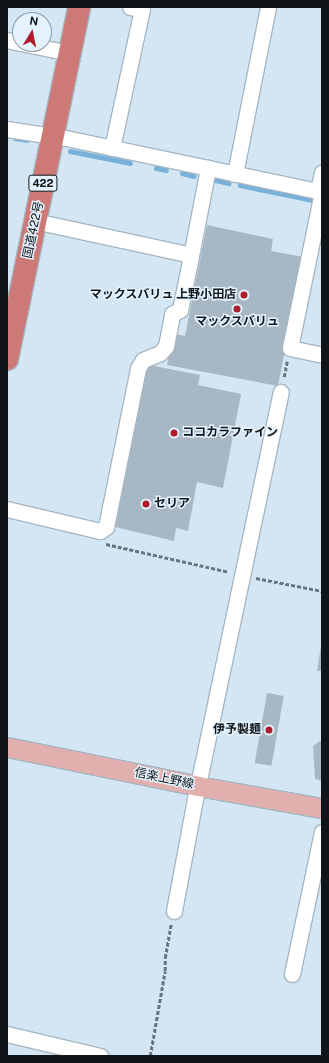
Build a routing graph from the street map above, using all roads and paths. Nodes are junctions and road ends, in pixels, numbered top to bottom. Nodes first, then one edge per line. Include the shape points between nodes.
1 (79, 7) edge
2 (130, 7) edge
3 (268, 7) edge
4 (52, 49) edge
5 (70, 53) junction
6 (7, 128) edge
7 (53, 137) junction
8 (112, 148) junction
9 (208, 168) junction
10 (322, 172) edge
11 (235, 174) junction
12 (321, 192) edge
13 (35, 221) junction
14 (190, 261) junction
15 (290, 348) junction
16 (322, 355) edge
17 (7, 359) edge
18 (280, 392) joint
19 (7, 509) edge
20 (98, 543) dead end
21 (242, 575) junction
22 (322, 591) edge
23 (7, 747) edge
24 (198, 786) junction
25 (322, 808) edge
26 (322, 832) edge
27 (174, 911) joint
28 (292, 974) dead end
29 (7, 1034) edge
30 (100, 1056) edge
31 (150, 1056) edge

1 - 5 highway, 国道422号 / 422
2 - 8 street via 142,9
3 - 11 street
4 - 5 street
5 - 7 highway, 国道422号 / 422
6 - 7 street
7 - 8 street
7 - 13 highway, 国道422号 / 422
8 - 9 street
9 - 11 street
9 - 14 street
10 - 12 street
11 - 12 street
12 - 15 street
13 - 14 street via 187,254
13 - 17 highway, 国道422号 / 422
14 - 19 street via 180,310 172,314 166,346 160,353 143,360 138,368 106,527 100,531
15 - 16 street
15 - 18 path
18 - 21 street
20 - 21 path
21 - 22 path
21 - 24 street
23 - 24 main road, 信楽上野線
24 - 25 main road, 信楽上野線
24 - 27 street
26 - 28 street
27 - 31 path
29 - 30 street

